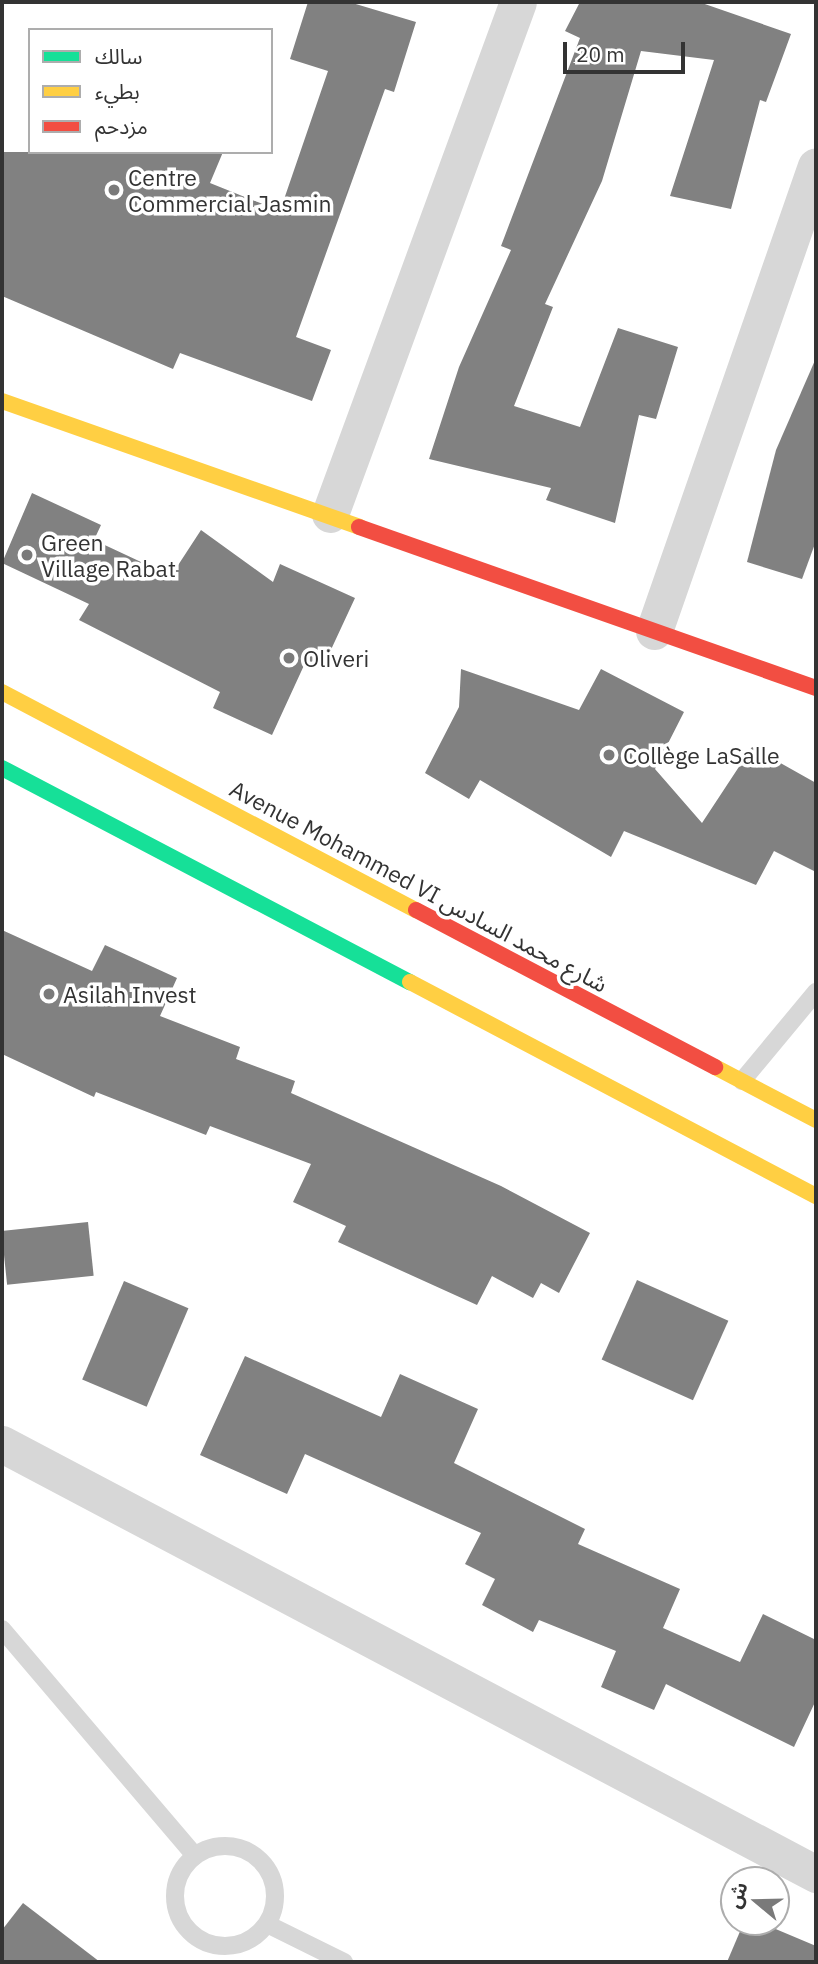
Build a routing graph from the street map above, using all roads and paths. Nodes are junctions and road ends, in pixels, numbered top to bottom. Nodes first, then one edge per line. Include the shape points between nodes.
1 (518, 2) edge
2 (816, 166) edge
3 (2, 401) edge
4 (334, 499) junction
5 (658, 613) junction
6 (816, 688) edge
7 (2, 692) edge
8 (2, 768) edge
9 (816, 992) edge
10 (741, 1081) junction
11 (816, 1120) edge
12 (816, 1196) edge
13 (2, 1444) edge
14 (2, 1629) edge
15 (195, 1856) junction
16 (816, 1874) edge
17 (267, 1924) junction
18 (344, 1962) edge

1 - 4 street
2 - 5 street
3 - 4 main road
4 - 5 main road
5 - 6 main road
7 - 10 main road, Avenue Mohammed VI شارع محمد السادس
8 - 12 main road
9 - 10 lane
10 - 11 main road, Avenue Mohammed VI شارع محمد السادس
13 - 16 street
14 - 15 lane
15 - 17 lane via 229,1846 260,1859 275,1890
15 - 17 lane via 176,1884 175,1902 190,1933 223,1947 240,1945
17 - 18 lane

